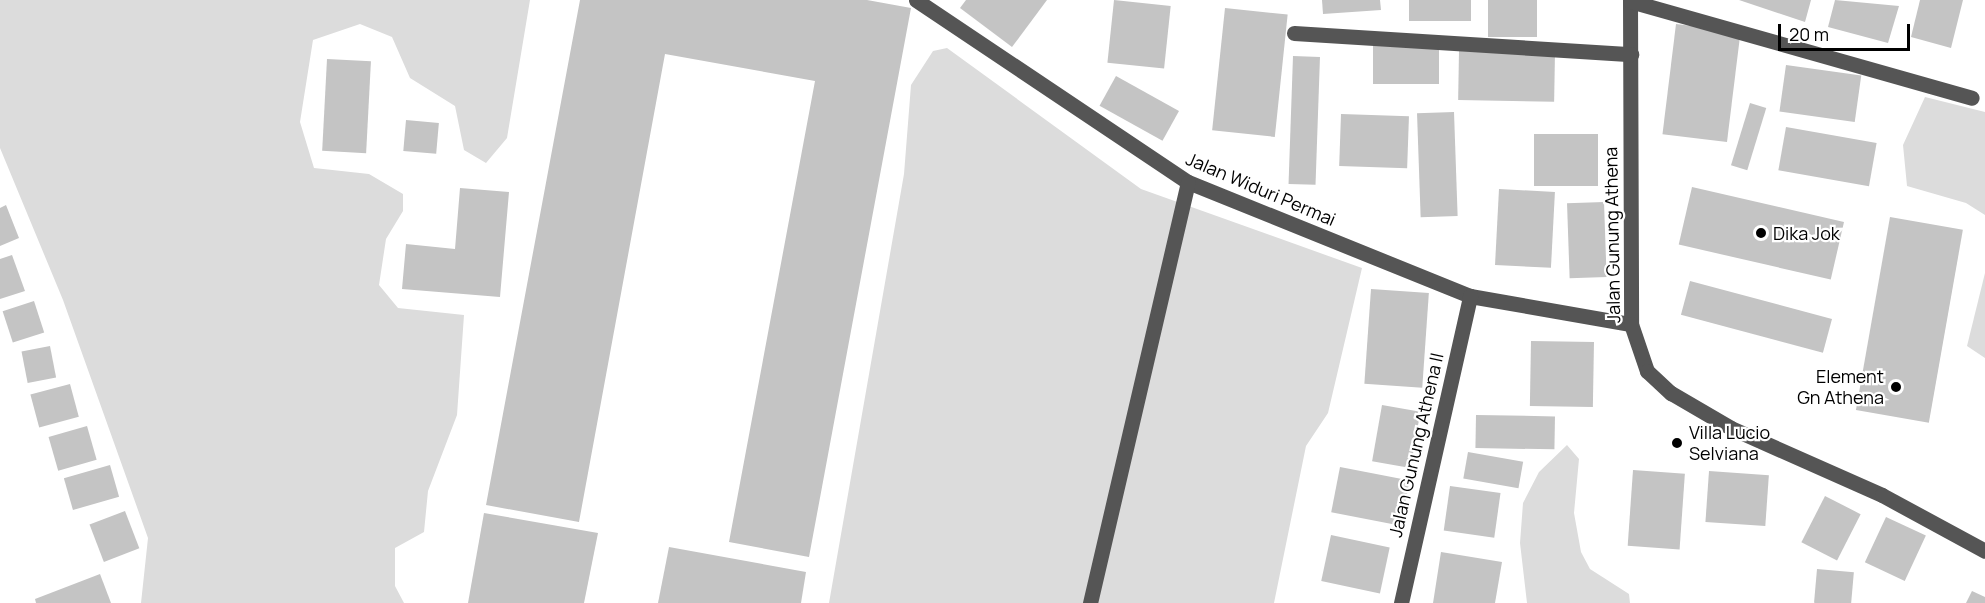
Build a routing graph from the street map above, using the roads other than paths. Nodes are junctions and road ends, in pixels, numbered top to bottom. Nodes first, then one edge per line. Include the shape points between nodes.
1 (916, 0) edge
2 (1630, 1) edge
3 (1294, 33) dead end
4 (1630, 54) junction
5 (1972, 98) dead end
6 (1188, 182) junction
7 (1470, 296) junction
8 (1631, 324) junction
9 (1985, 551) edge
10 (1090, 603) edge
11 (1401, 603) edge

1 - 6 street, Jalan Widuri Permai
2 - 4 street, Jalan Gunung Athena
2 - 5 street
3 - 4 street
4 - 8 street, Jalan Gunung Athena
6 - 7 street, Jalan Widuri Permai
6 - 10 street
7 - 8 street, Jalan Widuri Permai
7 - 11 street, Jalan Gunung Athena II
8 - 9 street, Jalan Gunung Athena via 1647,371 1671,393 1731,429 1882,495

